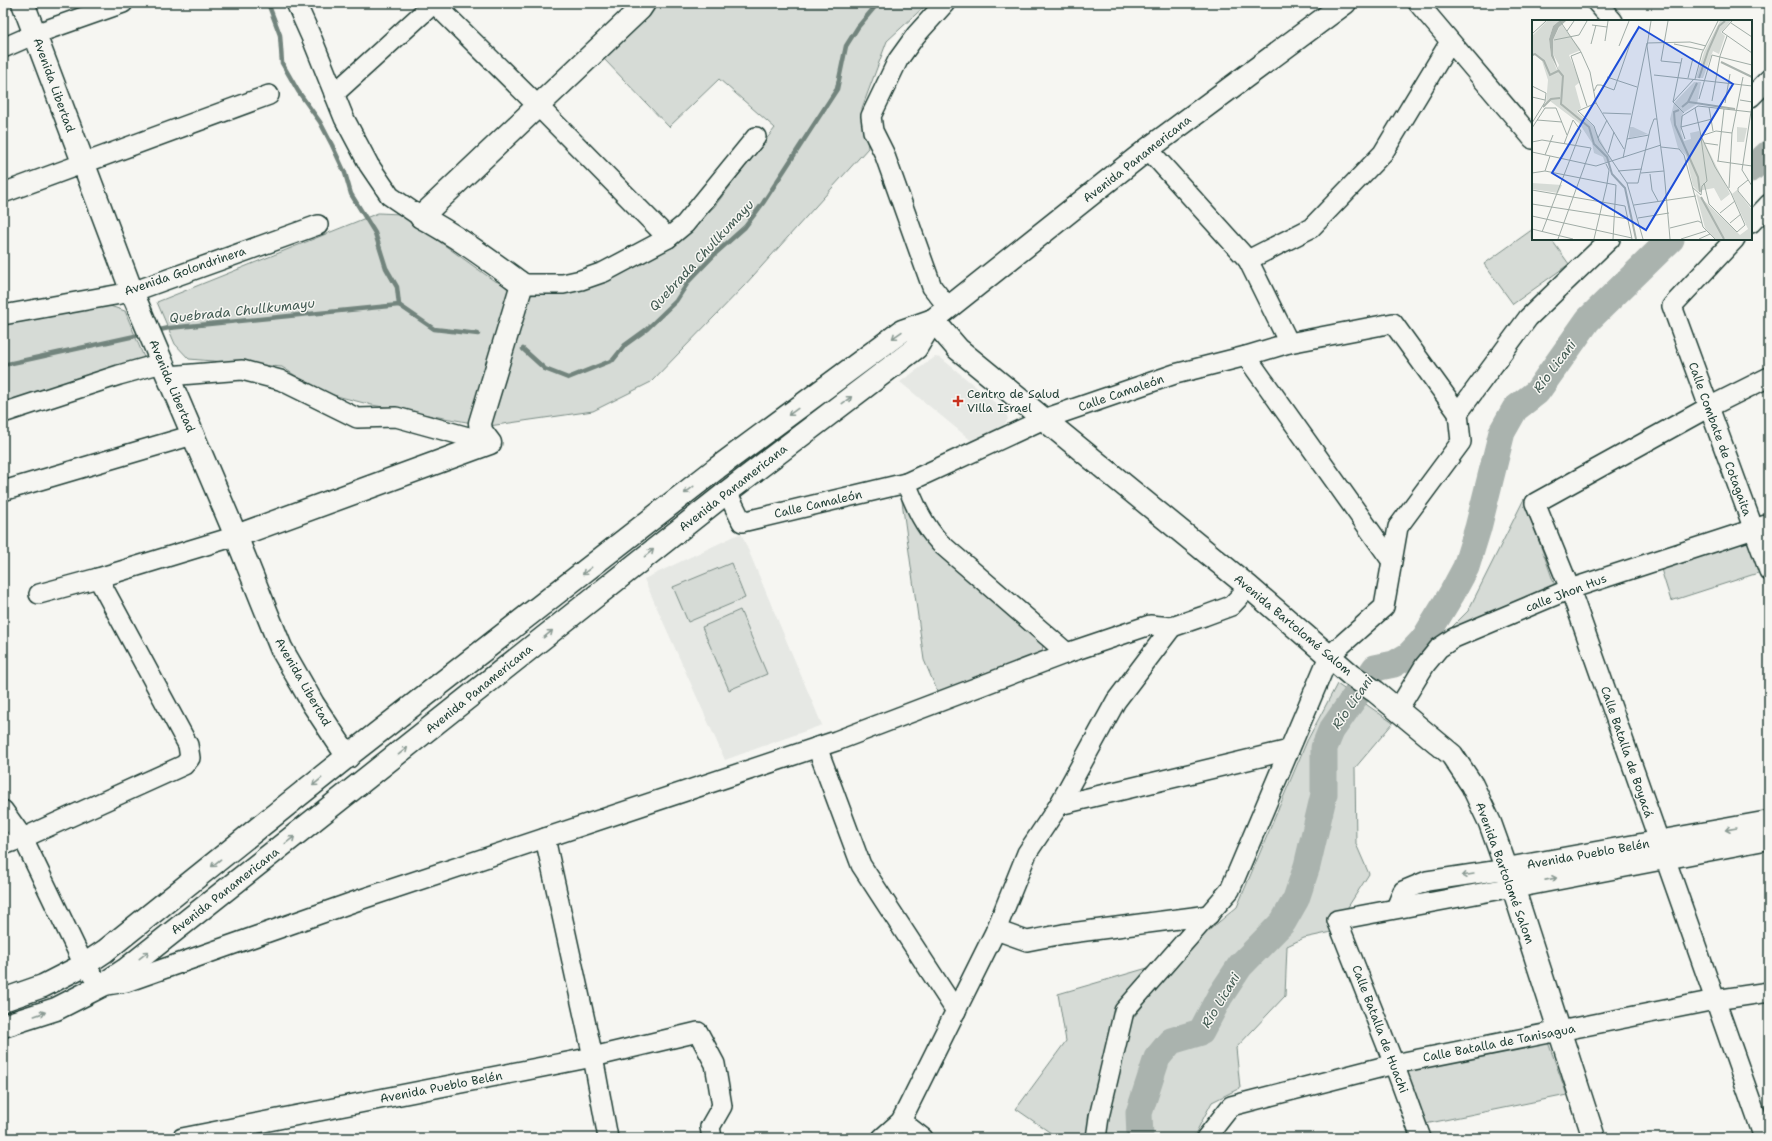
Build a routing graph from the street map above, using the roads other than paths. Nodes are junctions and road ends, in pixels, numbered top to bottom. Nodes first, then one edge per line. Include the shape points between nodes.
1 (22, 3) edge
2 (123, 3) edge
3 (296, 3) edge
4 (434, 3) edge
5 (945, 3) edge
6 (1345, 3) edge
7 (1418, 3) edge
8 (1597, 3) edge
9 (641, 4) edge
10 (1611, 20) edge
11 (35, 34) junction
12 (1450, 42) junction
13 (3, 48) edge
14 (1769, 79) edge
15 (334, 94) junction
16 (269, 95) dead end
17 (1752, 96) edge
18 (538, 106) junction
19 (756, 137) dead end
20 (1532, 138) edge
21 (1148, 149) junction
22 (82, 163) junction
23 (3, 193) edge
24 (1768, 208) edge
25 (421, 217) junction
26 (1752, 222) edge
27 (318, 226) dead end
28 (668, 238) junction
29 (1609, 240) edge
30 (1734, 240) edge
31 (1248, 260) junction
32 (522, 284) junction
33 (136, 300) junction
34 (941, 313) junction
35 (3, 316) edge
36 (1289, 343) junction
37 (1246, 356) junction
38 (162, 362) junction
39 (1769, 377) edge
40 (1709, 407) junction
41 (3, 413) edge
42 (1458, 413) junction
43 (1044, 419) junction
44 (193, 435) junction
45 (490, 443) junction
46 (906, 483) junction
47 (3, 491) edge
48 (726, 492) junction
49 (1761, 526) edge
50 (236, 536) junction
51 (1391, 560) junction
52 (1769, 571) edge
53 (98, 578) junction
54 (1249, 587) junction
55 (1570, 589) junction
56 (40, 594) dead end
57 (1172, 627) junction
58 (1067, 653) junction
59 (1329, 656) junction
60 (1397, 711) junction
61 (817, 747) junction
62 (1289, 750) junction
63 (351, 755) junction
64 (372, 775) junction
65 (1059, 805) junction
66 (3, 810) edge
67 (1769, 822) edge
68 (23, 838) junction
69 (545, 838) junction
70 (1769, 838) edge
71 (3, 845) edge
72 (1661, 850) junction
73 (1510, 878) junction
74 (1209, 915) junction
75 (1337, 920) joint
76 (996, 930) junction
77 (84, 965) junction
78 (101, 986) junction
79 (1769, 992) edge
80 (3, 1000) edge
81 (1715, 1000) junction
82 (956, 1011) junction
83 (3, 1026) edge
84 (1560, 1032) junction
85 (592, 1057) junction
86 (1394, 1064) junction
87 (901, 1121) junction
88 (182, 1138) edge
89 (608, 1138) edge
90 (712, 1138) edge
91 (882, 1138) edge
92 (922, 1138) edge
93 (1096, 1138) edge
94 (1206, 1138) edge
95 (1421, 1138) edge
96 (1594, 1138) edge
97 (1764, 1138) edge

1 - 11 main road, Avenida Libertad
2 - 11 street
3 - 15 street
4 - 15 street
4 - 18 street
5 - 34 street via 916,35 898,60 871,116 873,131 884,153
6 - 21 main road, Avenida Panamericana
7 - 12 street
8 - 10 street
9 - 18 main road
11 - 13 street
11 - 22 main road, Avenida Libertad
12 - 20 street
12 - 31 street via 1383,153 1311,228
14 - 17 street
15 - 25 street via 369,165 390,196
16 - 22 street
18 - 25 main road
18 - 28 street
19 - 28 street via 685,224
21 - 31 street
21 - 34 main road, Avenida Panamericana
22 - 23 street
22 - 33 main road, Avenida Libertad
24 - 26 street
25 - 32 main road via 468,245
27 - 33 street, Avenida Golondrinera
28 - 32 street via 604,272 581,280 563,284
29 - 42 street via 1528,318
30 - 40 street, Calle Combate de Cotagaita via 1672,306
31 - 36 street
32 - 45 main road via 480,423 481,431
33 - 35 street, Avenida Golondrinera
33 - 38 main road, Avenida Libertad
34 - 43 main road, Avenida Bartolomé Salom via 958,349
48 -> 34 main road, Avenida Panamericana via 916,348
34 -> 63 main road, Avenida Panamericana via 902,331 717,468
36 - 37 street, Calle Camaleón
36 - 42 street, Calle Camaleón via 1393,323
37 - 43 street, Calle Camaleón via 1175,374
37 - 51 street
38 - 41 street
38 - 44 main road, Avenida Libertad
38 - 45 street via 242,370 280,380 357,418 396,417
39 - 40 street
40 - 49 street, Calle Combate de Cotagaita
40 - 55 street, Calle Batalla de Boyacá via 1535,503
42 - 51 street via 1461,442 1398,527
43 - 46 street, Calle Camaleón
43 - 54 main road, Avenida Bartolomé Salom
44 - 47 street
44 - 50 main road, Avenida Libertad
45 - 50 main road
46 - 48 street, Calle Camaleón via 742,522
46 - 58 street via 918,513 940,543
64 -> 48 main road, Avenida Panamericana
49 - 52 street, Calle Combate de Cotagaita
49 - 55 street, calle Jhon Hus
50 - 53 street
50 - 63 main road, Avenida Libertad via 281,648 313,704
51 - 59 street via 1384,607
53 - 56 street
53 - 68 street via 188,745 190,758 184,765
54 - 57 street via 1231,606
54 - 59 main road, Avenida Bartolomé Salom
55 - 60 street, calle Jhon Hus via 1454,638 1439,648 1425,665
55 - 72 street, Calle Batalla de Boyacá
57 - 58 street via 1150,625
57 - 65 street via 1116,701
58 - 61 street
59 - 60 main road, Avenida Bartolomé Salom
59 - 62 street
60 - 73 main road, Avenida Bartolomé Salom via 1452,755 1472,785 1490,823
61 - 69 street
61 - 82 street via 861,864
62 - 65 street
62 - 74 street via 1230,890
63 - 64 main road, Avenida Libertad
63 -> 77 main road, Avenida Panamericana
78 -> 64 main road, Avenida Panamericana via 125,970
65 - 76 street via 1027,853
66 - 68 street
67 -> 72 main road, Avenida Pueblo Belén
68 - 71 street
68 - 77 street
69 - 78 street via 126,982
69 - 85 street
70 - 72 main road, Avenida Pueblo Belén
72 - 73 main road, Avenida Pueblo Belén
72 - 81 street, Calle Batalla de Boyacá
73 - 75 street, Avenida Pueblo Belén via 1427,881 1403,891 1396,908
73 - 84 main road, Avenida Bartolomé Salom
74 - 76 street via 1027,941
74 - 93 street via 1124,1011
75 - 86 street, Calle Batalla de Huachi
76 - 82 street
77 - 78 street
77 - 80 main road, Avenida Panamericana via 43,986
83 -> 78 main road, Avenida Panamericana via 56,1008
79 - 81 street, Calle Batalla de Tanisagua
81 - 84 street, Calle Batalla de Tanisagua
81 - 97 street, Calle Batalla de Boyacá
82 - 87 street
84 - 86 street, Calle Batalla de Tanisagua
84 - 96 main road, Avenida Bartolomé Salom
85 - 88 street, Avenida Pueblo Belén
85 - 89 street
85 - 90 street, Avenida Pueblo Belén via 698,1032 715,1064 722,1106 710,1127
86 - 94 street, Calle Batalla de Tanisagua via 1231,1106
86 - 95 street, Calle Batalla de Huachi
87 - 91 street
87 - 92 street

